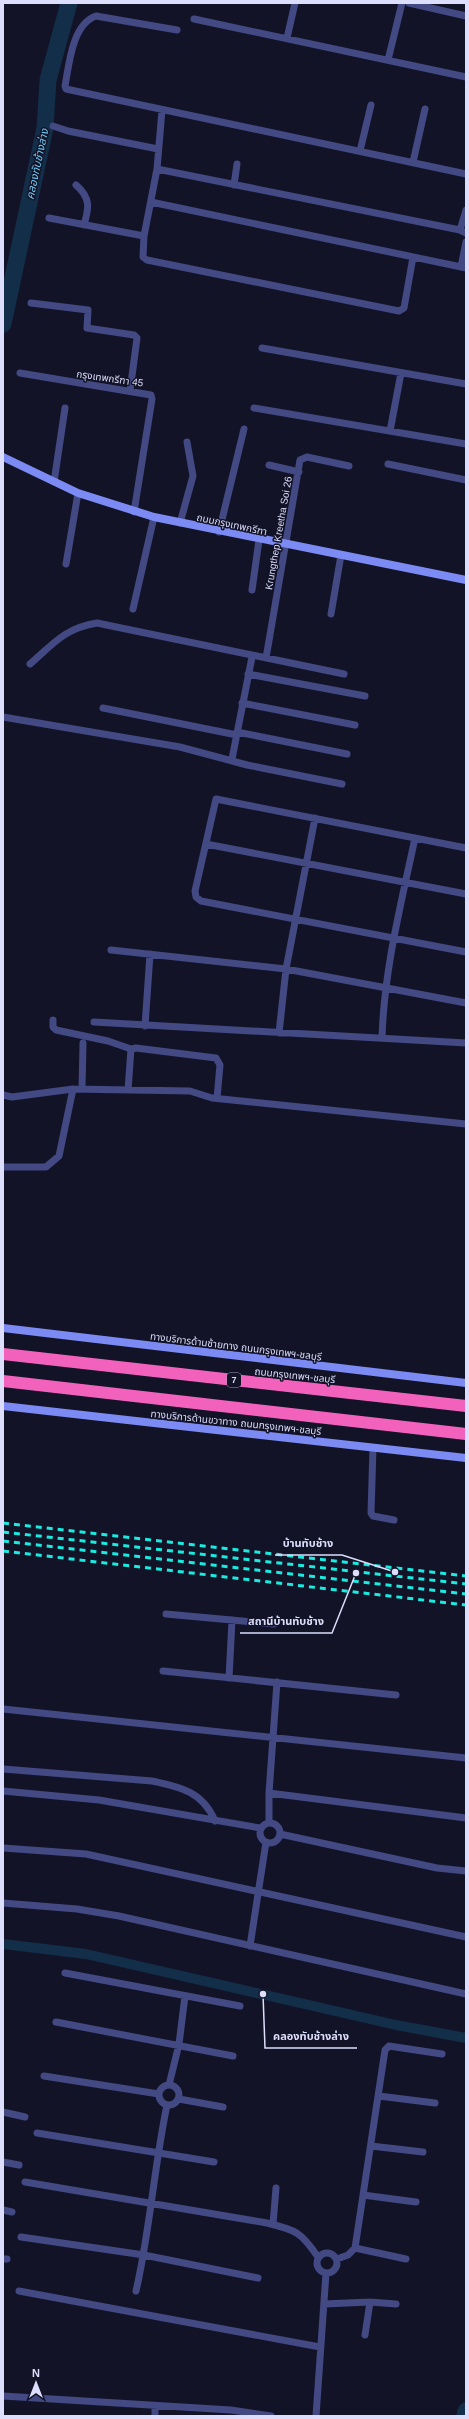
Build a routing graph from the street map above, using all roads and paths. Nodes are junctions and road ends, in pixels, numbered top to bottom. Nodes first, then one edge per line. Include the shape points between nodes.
1 (295, 3) edge
2 (402, 3) edge
3 (409, 3) edge
4 (466, 16) edge
5 (194, 19) dead end
6 (177, 30) dead end
7 (287, 38) junction
8 (388, 60) junction
9 (466, 77) edge
10 (371, 105) dead end
11 (425, 109) dead end
12 (162, 110) junction
13 (53, 126) dead end
14 (158, 149) junction
15 (360, 151) junction
16 (413, 162) junction
17 (237, 164) dead end
18 (157, 169) junction
19 (466, 172) edge
20 (76, 185) dead end
21 (234, 185) junction
22 (150, 202) junction
23 (466, 210) edge
24 (49, 218) dead end
25 (84, 225) junction
26 (463, 231) edge
27 (144, 236) junction
28 (466, 242) edge
29 (413, 257) junction
30 (463, 267) edge
31 (31, 303) dead end
32 (262, 348) dead end
33 (401, 372) junction
34 (20, 373) dead end
35 (466, 384) edge
36 (130, 390) junction
37 (65, 408) dead end
38 (254, 408) dead end
39 (244, 429) dead end
40 (390, 431) junction
41 (187, 442) dead end
42 (466, 444) edge
43 (3, 457) edge
44 (388, 464) dead end
45 (269, 465) dead end
46 (349, 466) dead end
47 (299, 472) junction
48 (466, 480) edge
49 (54, 482) junction
50 (78, 493) junction
51 (134, 512) junction
52 (154, 517) junction
53 (180, 523) junction
54 (219, 532) junction
55 (259, 540) junction
56 (287, 545) junction
57 (341, 555) junction
58 (66, 564) dead end
59 (466, 580) edge
60 (252, 590) dead end
61 (133, 609) dead end
62 (331, 614) dead end
63 (252, 657) junction
64 (266, 658) junction
65 (30, 664) dead end
66 (248, 674) junction
67 (344, 674) dead end
68 (365, 696) dead end
69 (242, 703) junction
70 (103, 708) dead end
71 (3, 717) edge
72 (355, 725) dead end
73 (237, 734) junction
74 (347, 754) dead end
75 (232, 759) junction
76 (342, 784) dead end
77 (315, 818) junction
78 (415, 838) junction
79 (206, 844) junction
80 (466, 848) edge
81 (306, 864) junction
82 (406, 882) junction
83 (466, 894) edge
84 (295, 918) junction
85 (394, 938) junction
86 (111, 950) dead end
87 (466, 952) edge
88 (150, 954) junction
89 (286, 969) junction
90 (386, 987) junction
91 (466, 1003) edge
92 (53, 1020) dead end
93 (94, 1022) dead end
94 (145, 1026) junction
95 (279, 1033) junction
96 (382, 1038) junction
97 (83, 1043) dead end
98 (466, 1043) edge
99 (131, 1049) junction
100 (73, 1089) junction
101 (82, 1089) junction
102 (128, 1090) junction
103 (3, 1095) edge
104 (217, 1098) junction
105 (466, 1124) edge
106 (3, 1167) edge
107 (3, 1328) edge
108 (3, 1354) edge
109 (3, 1381) edge
110 (466, 1383) edge
111 (3, 1406) edge
112 (466, 1406) edge
113 (466, 1434) edge
114 (374, 1448) junction
115 (466, 1458) edge
116 (394, 1520) dead end
117 (166, 1614) dead end
118 (232, 1620) junction
119 (274, 1624) dead end
120 (163, 1671) dead end
121 (229, 1678) junction
122 (277, 1682) junction
123 (396, 1695) dead end
124 (3, 1709) edge
125 (273, 1737) junction
126 (466, 1758) edge
127 (3, 1769) edge
128 (3, 1791) edge
129 (269, 1793) junction
130 (466, 1818) edge
131 (214, 1821) junction
132 (269, 1822) junction
133 (260, 1828) junction
134 (280, 1834) junction
135 (266, 1842) junction
136 (3, 1848) edge
137 (466, 1871) edge
138 (260, 1893) junction
139 (3, 1903) edge
140 (466, 1937) edge
141 (250, 1946) junction
142 (64, 1973) dead end
143 (466, 1994) edge
144 (185, 1996) junction
145 (240, 2006) dead end
146 (56, 2022) dead end
147 (179, 2044) junction
148 (442, 2054) dead end
149 (233, 2056) dead end
150 (44, 2076) dead end
151 (169, 2085) junction
152 (159, 2094) junction
153 (378, 2096) junction
154 (179, 2099) junction
155 (435, 2103) dead end
156 (167, 2106) junction
157 (223, 2106) dead end
158 (3, 2112) edge
159 (25, 2117) dead end
160 (37, 2133) dead end
161 (370, 2146) junction
162 (157, 2151) junction
163 (423, 2152) dead end
164 (3, 2162) edge
165 (214, 2162) dead end
166 (19, 2165) dead end
167 (25, 2182) dead end
168 (276, 2188) dead end
169 (363, 2195) junction
170 (416, 2202) dead end
171 (150, 2205) junction
172 (3, 2210) edge
173 (12, 2212) dead end
174 (273, 2224) junction
175 (21, 2237) dead end
176 (356, 2248) junction
177 (144, 2255) junction
178 (318, 2257) junction
179 (337, 2259) junction
180 (406, 2259) dead end
181 (326, 2273) junction
182 (258, 2278) dead end
183 (18, 2291) dead end
184 (136, 2291) dead end
185 (370, 2302) junction
186 (324, 2304) junction
187 (396, 2304) dead end
188 (365, 2335) dead end
189 (320, 2347) junction
190 (3, 2396) edge
191 (156, 2407) junction
192 (155, 2416) edge
193 (271, 2416) edge
194 (316, 2416) edge

1 - 7 street
2 - 8 street
3 - 4 street
5 - 7 street
6 - 12 street via 96,16 89,18 78,33 65,86 69,91
7 - 8 street
8 - 9 street
10 - 15 street
11 - 16 street
12 - 14 street
12 - 15 street
13 - 14 street
14 - 18 street
15 - 16 street
16 - 19 street
17 - 21 street
18 - 21 street
18 - 22 street
20 - 25 street via 85,193 88,200 89,208
21 - 26 street
22 - 27 street
22 - 29 street
23 - 26 street
24 - 25 street
25 - 27 street
27 - 29 street via 142,254 147,260 395,312 404,308
28 - 30 street
29 - 30 street
31 - 36 street via 88,310 87,328 136,336
32 - 33 street
33 - 35 street
33 - 40 street
34 - 36 street, กรุงเทพกรีฑา 45
36 - 51 street, กรุงเทพกรีฑา 45 via 148,393 152,399
37 - 49 street
38 - 40 street
39 - 54 street
40 - 42 street
41 - 53 street via 193,476
43 - 49 main road, ถนนกรุงเทพกรีฑา
44 - 48 street
45 - 47 street
46 - 47 street, Krungthep Kreetha Soi 26 via 302,458
47 - 56 street, Krungthep Kreetha Soi 26
49 - 50 main road, ถนนกรุงเทพกรีฑา
50 - 51 main road, ถนนกรุงเทพกรีฑา
50 - 58 street
51 - 52 main road, ถนนกรุงเทพกรีฑา
52 - 53 main road, ถนนกรุงเทพกรีฑา
52 - 61 street
53 - 54 main road, ถนนกรุงเทพกรีฑา
54 - 55 main road, ถนนกรุงเทพกรีฑา
55 - 56 main road, ถนนกรุงเทพกรีฑา
55 - 60 street
56 - 57 main road, ถนนกรุงเทพกรีฑา
56 - 64 street, Krungthep Kreetha Soi 26
57 - 59 main road, ถนนกรุงเทพกรีฑา
57 - 62 street
63 - 64 street
63 - 65 street via 96,623 65,632
63 - 66 street
64 - 67 street
66 - 68 street
66 - 69 street
69 - 72 street
69 - 73 street
70 - 73 street
71 - 75 street via 122,736
73 - 74 street
73 - 75 street
75 - 76 street via 247,765
77 - 78 street
77 - 79 street via 216,799
77 - 81 street
78 - 80 street
78 - 82 street
79 - 81 street
79 - 84 street via 196,897 201,901
81 - 82 street
81 - 84 street
82 - 83 street
82 - 85 street
84 - 85 street
84 - 89 street
85 - 87 street
85 - 90 street
86 - 88 street
88 - 89 street
88 - 94 street
89 - 90 street
89 - 95 street
90 - 91 street
90 - 96 street
92 - 99 street via 53,1027 56,1030 108,1041
93 - 94 street
94 - 95 street
95 - 96 street
96 - 98 street
97 - 101 street
99 - 102 street
99 - 104 street via 216,1058 220,1065
100 - 101 street
100 - 103 street via 12,1097
100 - 106 street via 59,1156 52,1164 46,1167
101 - 102 street
102 - 104 street via 190,1091
104 - 105 street
107 - 110 main road, ทางบริการด้านซ้ายทาง ถนนกรุงเทพฯ-ชลบุรี
108 - 112 highway, ถนนกรุงเทพฯ-ชลบุรี / 7
109 - 113 highway
111 - 114 main road, ทางบริการด้านขวาทาง ถนนกรุงเทพฯ-ชลบุรี
114 - 115 main road, ทางบริการด้านขวาทาง ถนนกรุงเทพฯ-ชลบุรี
114 - 116 street via 371,1513
117 - 118 street
118 - 119 street
118 - 121 street
120 - 121 street
121 - 122 street
122 - 123 street
122 - 125 street
124 - 125 street
125 - 126 street
125 - 129 street
127 - 131 street via 168,1784 185,1789 201,1800 209,1808
128 - 131 street via 99,1800
129 - 130 street
129 - 132 street
131 - 133 street
132 - 133 street
132 - 134 street via 276,1825
133 - 135 street via 259,1835
134 - 135 street via 273,1842
134 - 137 street via 438,1868
135 - 138 street
136 - 138 street via 86,1854
138 - 140 street
138 - 141 street
139 - 141 street via 101,1912
141 - 143 street
142 - 144 street
144 - 145 street
144 - 147 street
146 - 147 street
147 - 149 street
147 - 151 street
148 - 153 street via 388,2047 385,2050
150 - 152 street
151 - 152 street via 162,2088
151 - 154 street via 178,2090
152 - 156 street via 160,2101
153 - 155 street
153 - 161 street
154 - 156 street via 174,2105
154 - 157 street
156 - 162 street
158 - 159 street
160 - 162 street
161 - 163 street
161 - 169 street
162 - 165 street
162 - 171 street
164 - 166 street
167 - 171 street
168 - 174 street
169 - 170 street
169 - 176 street
171 - 174 street
171 - 177 street
172 - 173 street
174 - 178 street via 293,2230 305,2238
175 - 177 street
176 - 179 street via 348,2255
176 - 180 street
177 - 182 street
177 - 184 street
178 - 179 street via 328,2252
178 - 181 street via 318,2267
179 - 181 street via 336,2269
181 - 186 street
183 - 189 street
185 - 186 street
185 - 187 street
185 - 188 street
186 - 189 street
189 - 194 street
190 - 191 street
191 - 192 street
191 - 193 street via 231,2410

